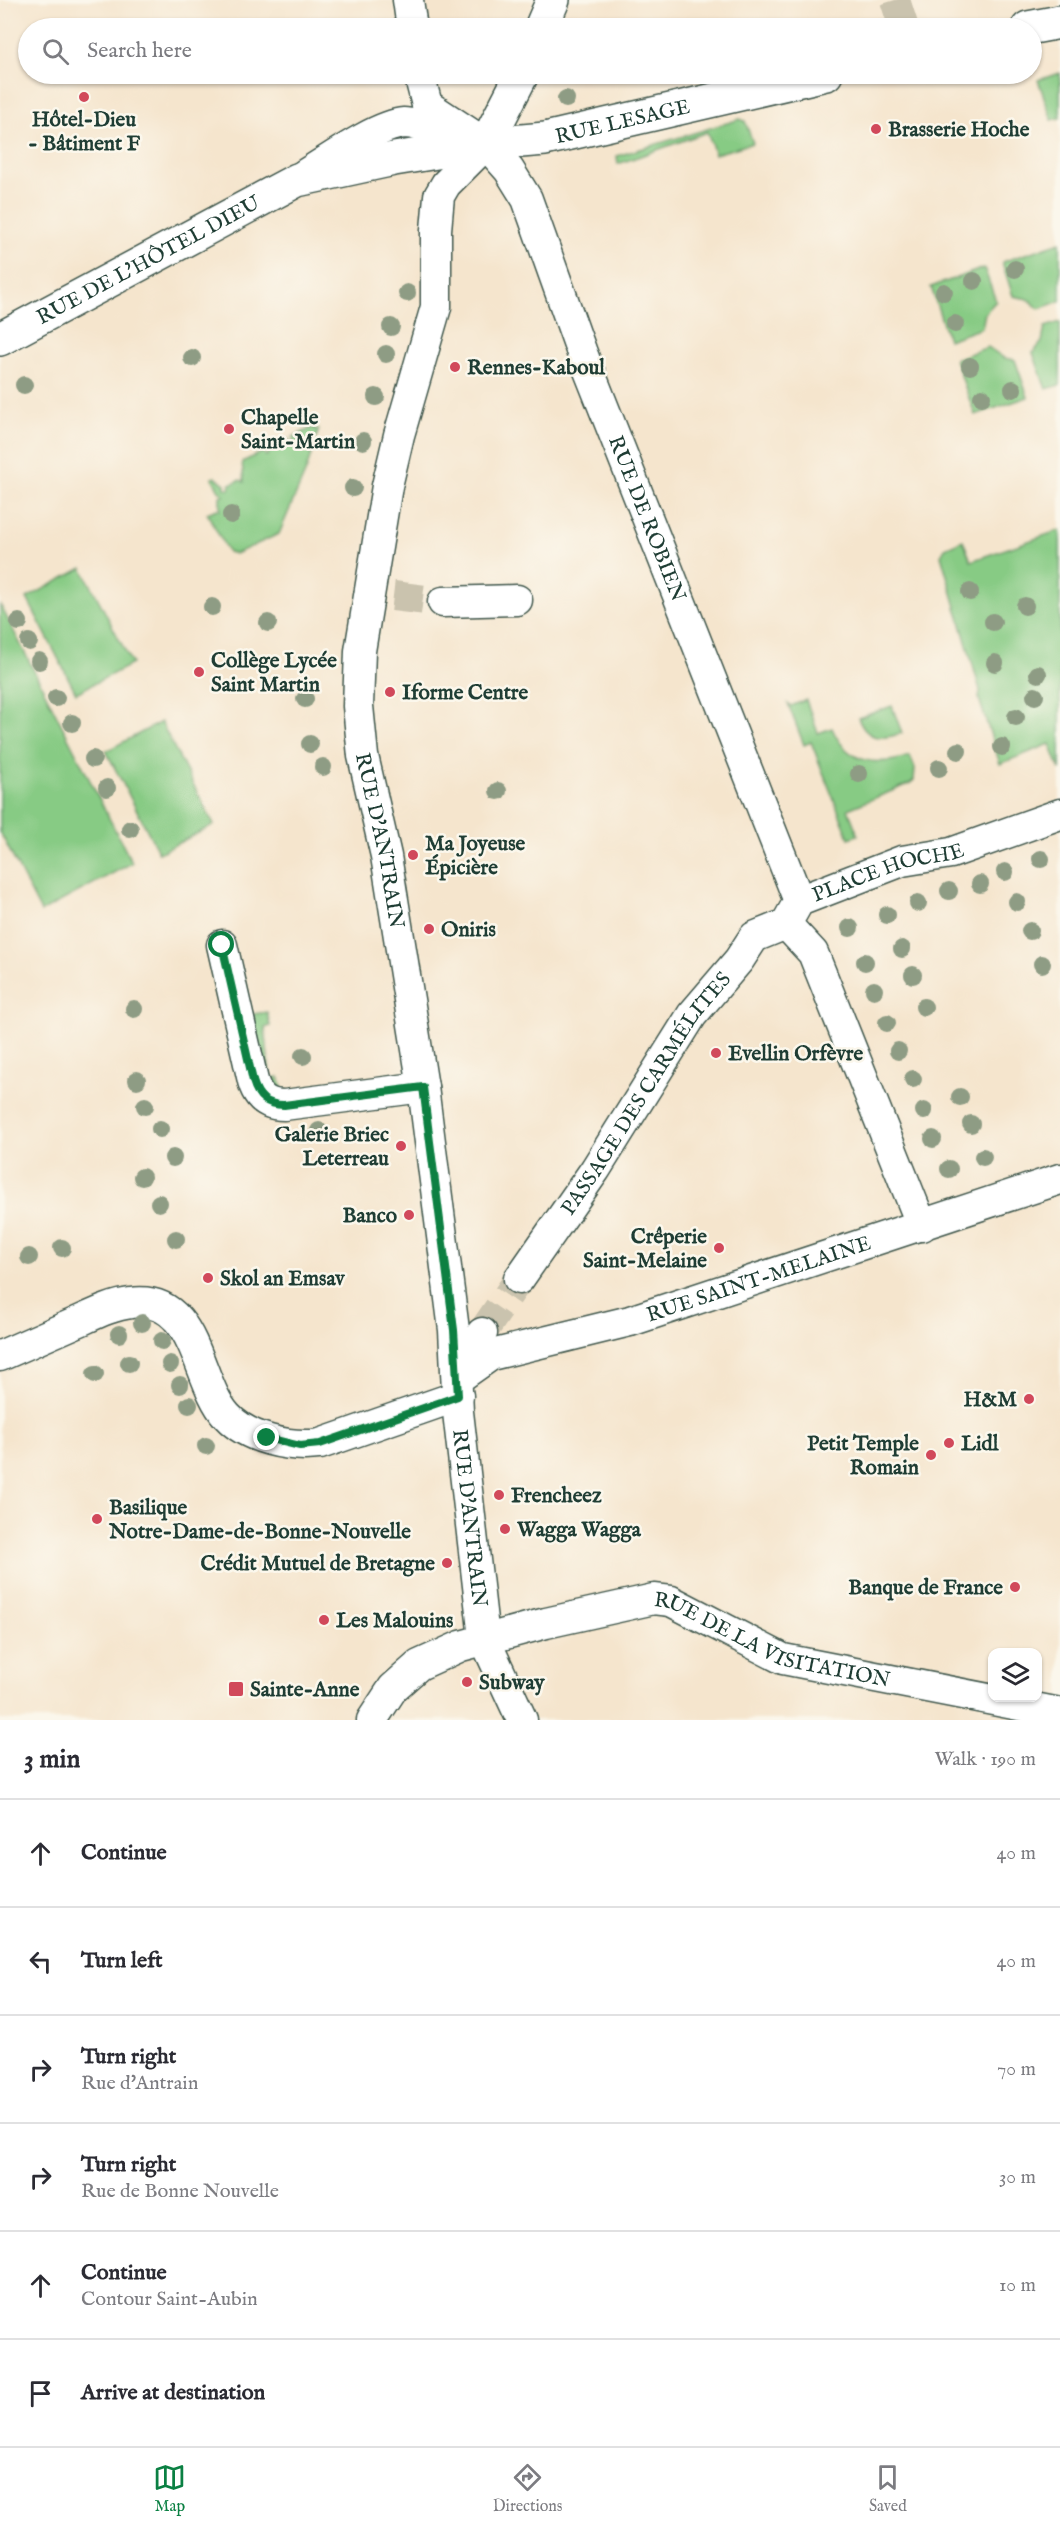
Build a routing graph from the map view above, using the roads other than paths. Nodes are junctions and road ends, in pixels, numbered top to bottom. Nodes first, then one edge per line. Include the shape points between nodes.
1 (408, 0) edge
2 (553, 0) edge
3 (411, 18) edge
4 (545, 18) edge
5 (1060, 22) edge
6 (1042, 25) edge
7 (422, 84) edge
8 (517, 84) edge
9 (783, 84) edge
10 (486, 144) junction
11 (0, 339) edge
12 (517, 600) dead end
13 (443, 602) tunnel mouth
14 (1059, 824) edge
15 (792, 912) junction
16 (222, 945) dead end
17 (423, 1087) junction
18 (1060, 1179) edge
19 (922, 1226) junction
20 (519, 1280) tunnel mouth
21 (482, 1333) tunnel mouth
22 (0, 1356) edge
23 (457, 1388) junction
24 (484, 1638) junction
25 (1060, 1713) edge
26 (372, 1720) edge
27 (522, 1720) edge

1 - 3 street
2 - 4 main road
5 - 6 main road
7 - 10 street, RUE DE ROBIEN via 427,105
8 - 10 main road, RUE D'ANTRAIN
9 - 10 main road, RUE LESAGE via 545,139
10 - 11 main road, RUE DE L'HÔTEL DIEU via 297,180
10 - 15 street, RUE DE ROBIEN via 509,170 527,200
10 - 17 street, RUE D'ANTRAIN via 439,196 436,307 394,455 381,594 360,651 358,706 363,756 386,856
12 - 13 street
14 - 15 street, PLACE HOCHE via 951,853 902,861
15 - 19 street via 813,953
15 - 20 street, PASSAGE DES CARMÉLITES via 754,937 692,1015 595,1170
16 - 17 street via 253,1081 264,1101 284,1105
17 - 23 street, RUE D'ANTRAIN via 454,1330
18 - 19 street, RUE SAINT-MELAINE
19 - 23 street, RUE SAINT-MELAINE via 630,1321 491,1355
21 - 23 street
22 - 23 street, RUE SAINT-MELAINE via 131,1302 161,1307 175,1316 188,1333 214,1396 227,1416 243,1428 300,1446 320,1444
23 - 24 street, RUE D'ANTRAIN
24 - 25 street, RUE DE LA VISITATION via 662,1599 783,1659
24 - 26 street, RUE DE LA VISITATION via 419,1665 393,1688
24 - 27 street, RUE D'ANTRAIN

